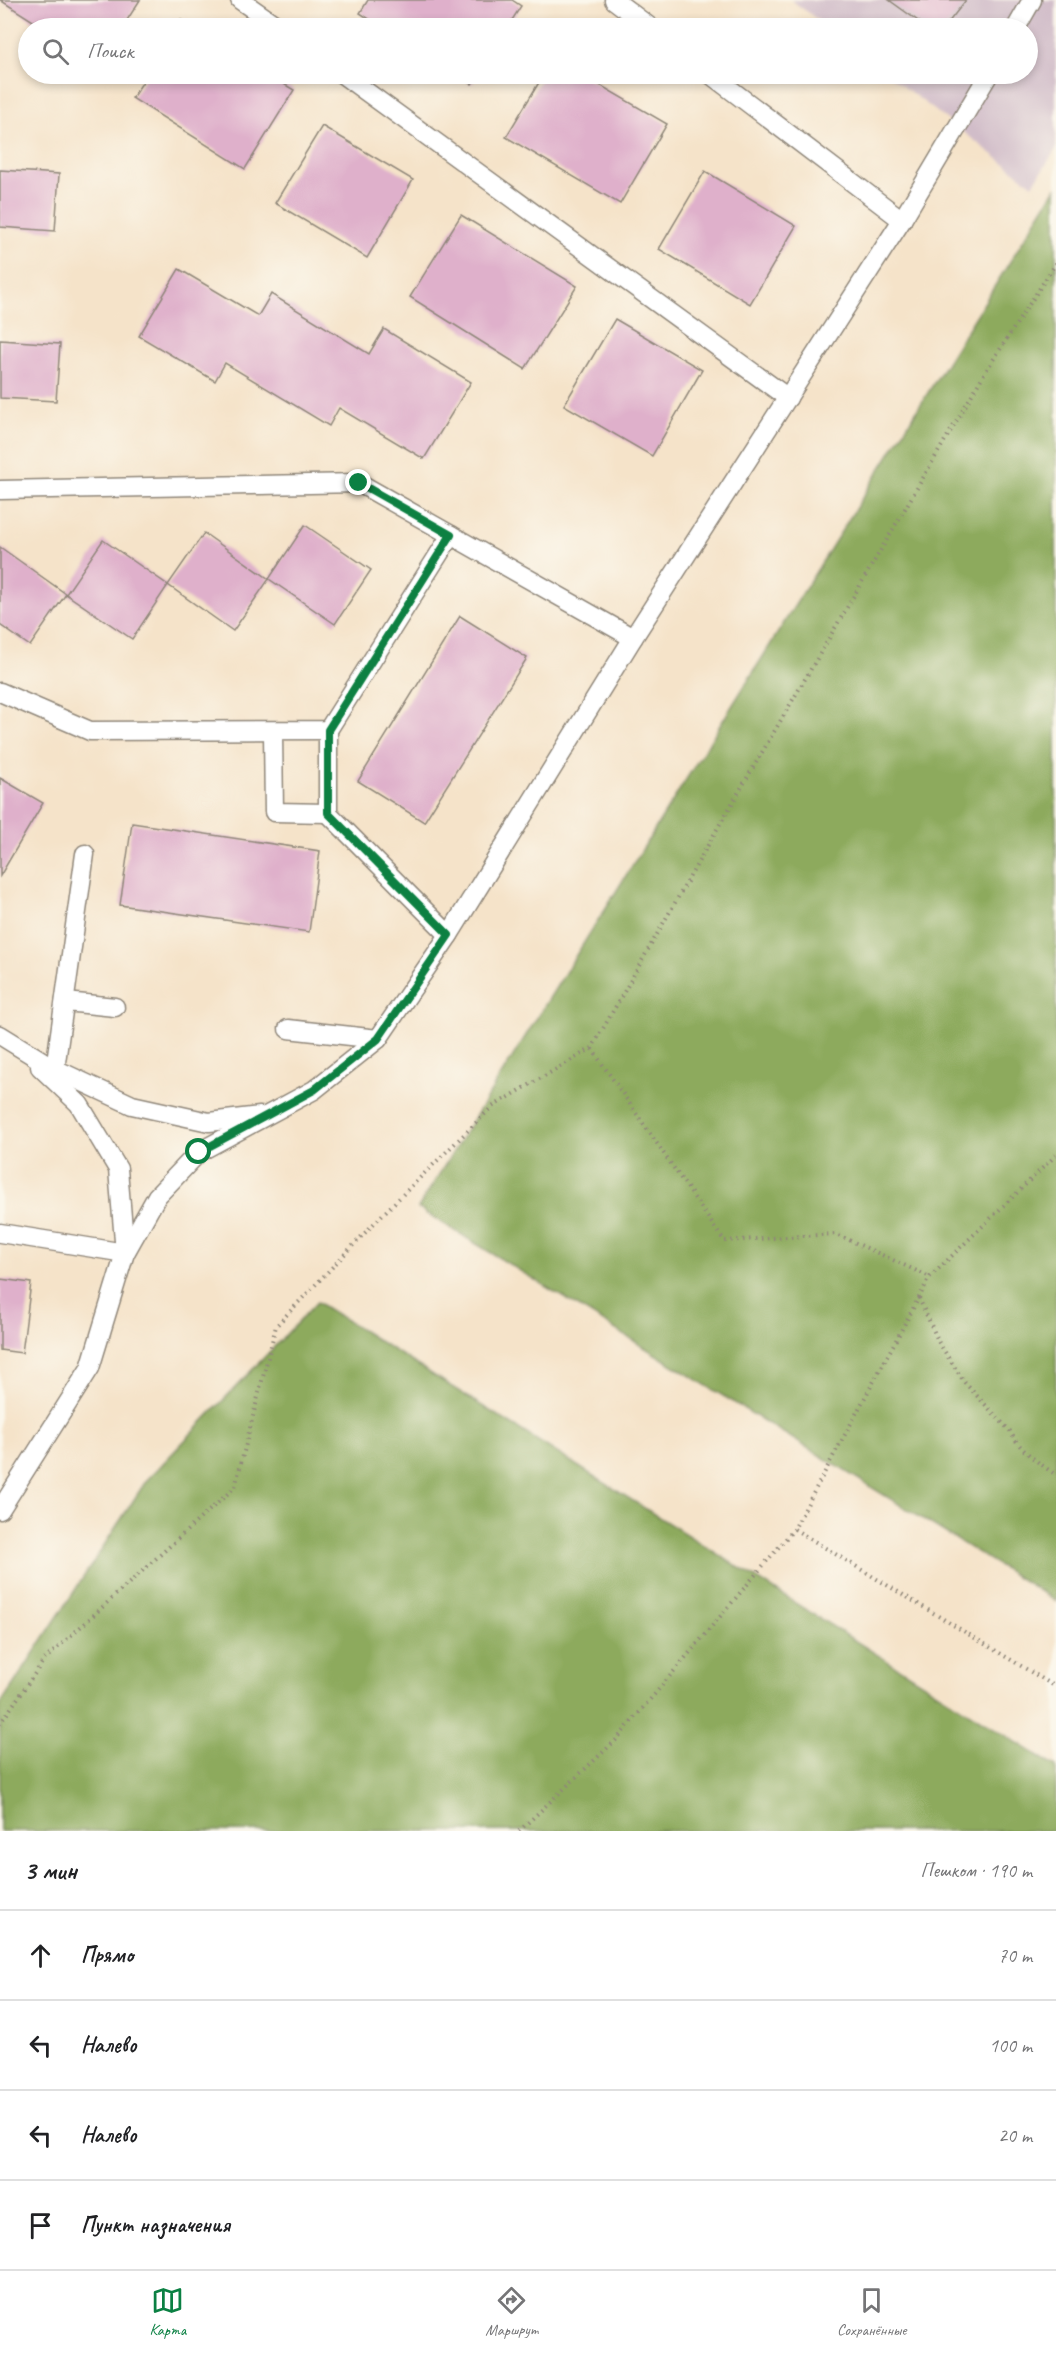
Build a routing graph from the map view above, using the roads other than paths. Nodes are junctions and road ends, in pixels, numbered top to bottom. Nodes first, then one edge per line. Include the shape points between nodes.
1 (240, 0) edge
2 (614, 0) edge
3 (1032, 0) edge
4 (266, 18) edge
5 (638, 18) edge
6 (1022, 18) edge
7 (356, 84) edge
8 (723, 84) edge
9 (984, 84) edge
10 (902, 220) junction
11 (788, 398) junction
12 (0, 490) edge
13 (451, 535) junction
14 (633, 639) junction
15 (0, 692) edge
16 (328, 730) junction
17 (273, 732) junction
18 (328, 813) junction
19 (85, 854) dead end
20 (449, 935) junction
21 (66, 1002) junction
22 (115, 1007) dead end
23 (288, 1029) dead end
24 (0, 1035) edge
25 (378, 1039) junction
26 (22, 1050) junction
27 (55, 1069) junction
28 (270, 1115) junction
29 (0, 1233) edge
30 (125, 1253) junction
31 (0, 1510) edge

1 - 4 lane
2 - 5 lane
3 - 6 lane
7 - 11 lane
8 - 10 lane
9 - 10 lane
10 - 11 lane
11 - 14 lane
12 - 13 lane via 359,483
13 - 14 lane
13 - 16 lane
14 - 20 lane
15 - 17 lane via 90,731
16 - 17 lane
16 - 18 lane
17 - 18 lane via 274,812
18 - 20 lane
19 - 21 lane
20 - 25 lane
21 - 22 lane
21 - 27 lane
23 - 25 lane
24 - 26 lane
25 - 28 lane via 314,1090
26 - 27 lane
26 - 30 lane via 78,1104 118,1169
27 - 28 lane via 132,1105 198,1120
28 - 30 lane via 199,1152 157,1196
29 - 30 lane
30 - 31 lane via 90,1368

